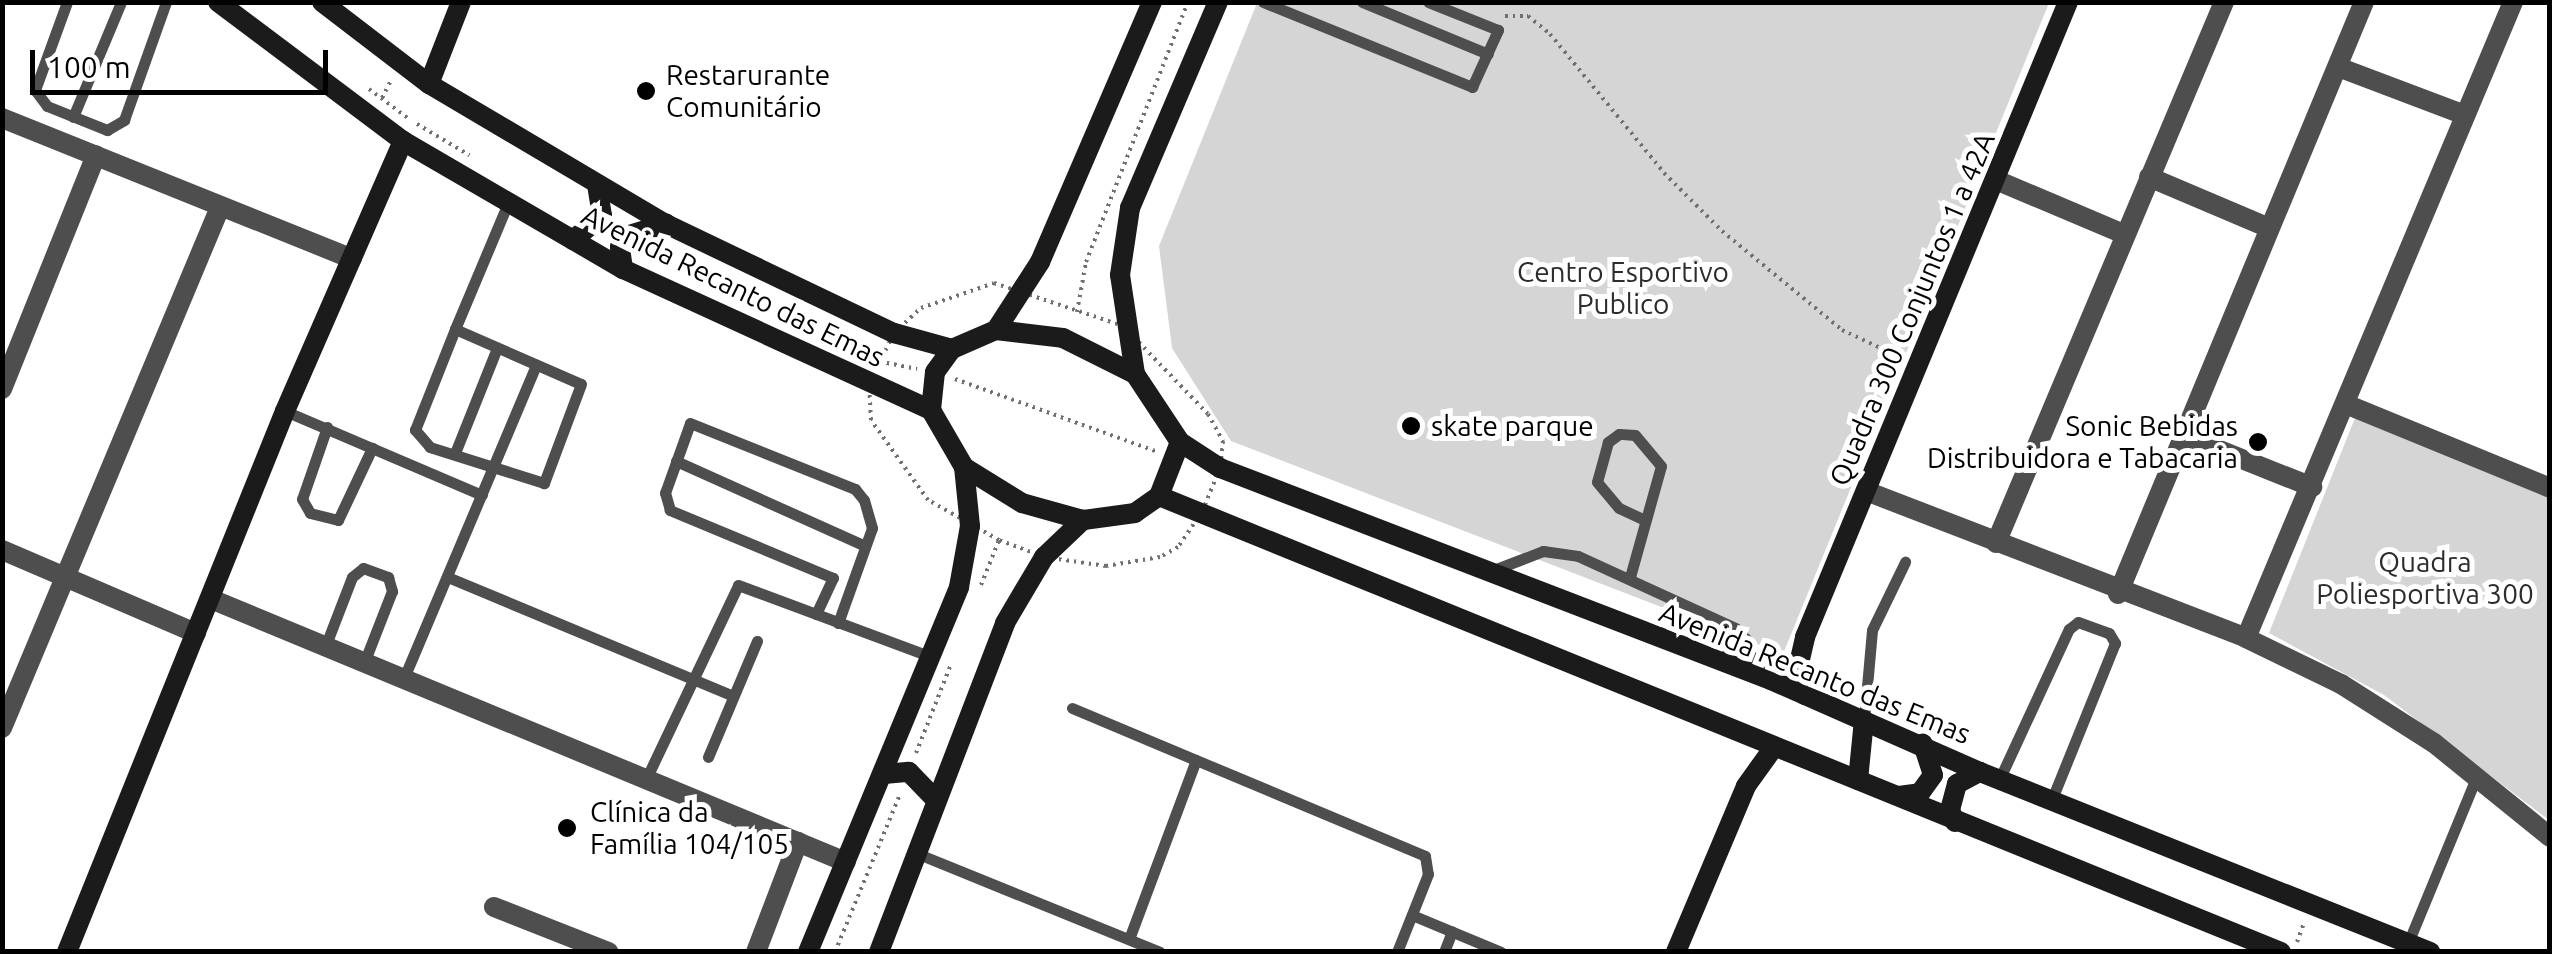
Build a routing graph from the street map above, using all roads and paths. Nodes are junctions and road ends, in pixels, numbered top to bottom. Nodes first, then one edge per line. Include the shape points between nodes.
1 (67, 2) edge
2 (121, 2) edge
3 (166, 2) edge
4 (218, 2) edge
5 (322, 2) edge
6 (461, 2) edge
7 (1152, 2) edge
8 (1188, 2) edge
9 (1218, 2) edge
10 (1263, 2) edge
11 (1362, 2) edge
12 (1428, 2) edge
13 (2068, 2) edge
14 (2224, 2) edge
15 (2364, 2) edge
16 (2513, 2) edge
17 (1498, 30) junction
18 (1488, 54) junction
19 (401, 62) junction
20 (2338, 66) junction
21 (428, 84) junction
22 (2466, 115) junction
23 (2, 118) edge
24 (74, 118) junction
25 (372, 118) junction
26 (403, 142) junction
27 (96, 155) junction
28 (2149, 177) junction
29 (1996, 180) junction
30 (597, 185) junction
31 (508, 203) junction
32 (220, 207) junction
33 (666, 224) junction
34 (2269, 228) junction
35 (2124, 234) junction
36 (573, 240) junction
37 (352, 260) junction
38 (623, 269) junction
39 (1021, 288) junction
40 (1077, 312) junction
41 (1123, 326) junction
42 (455, 329) junction
43 (996, 330) junction
44 (894, 333) junction
45 (497, 348) junction
46 (952, 348) junction
47 (536, 365) junction
48 (1918, 365) junction
49 (934, 372) junction
50 (1135, 374) junction
51 (869, 384) junction
52 (2, 389) edge
53 (2348, 406) junction
54 (931, 410) junction
55 (286, 411) junction
56 (326, 427) junction
57 (2187, 437) junction
58 (372, 448) junction
59 (1179, 450) junction
60 (456, 453) junction
61 (676, 462) junction
62 (494, 463) junction
63 (964, 467) junction
64 (1220, 468) junction
65 (2312, 488) junction
66 (2550, 488) edge
67 (1866, 491) junction
68 (482, 496) junction
69 (1159, 496) junction
70 (1202, 512) junction
71 (1082, 520) junction
72 (1645, 520) junction
73 (970, 526) junction
74 (999, 540) junction
75 (1996, 543) junction
76 (865, 546) junction
77 (2, 550) edge
78 (1044, 558) junction
79 (1905, 562) dead end
80 (1489, 572) junction
81 (66, 576) junction
82 (1630, 577) junction
83 (450, 578) junction
84 (833, 578) junction
85 (851, 587) junction
86 (978, 593) dead end
87 (2118, 594) junction
88 (210, 599) junction
89 (816, 614) junction
90 (838, 623) junction
91 (196, 633) junction
92 (1805, 637) junction
93 (2246, 638) junction
94 (757, 641) dead end
95 (325, 647) junction
96 (958, 647) dead end
97 (932, 657) junction
98 (364, 664) junction
99 (1764, 677) junction
100 (693, 678) junction
101 (404, 680) junction
102 (1804, 695) junction
103 (733, 696) junction
104 (8, 697) edge
105 (1072, 708) dead end
106 (1864, 720) junction
107 (2, 728) edge
108 (1753, 739) junction
109 (1923, 744) junction
110 (1774, 747) junction
111 (708, 757) dead end
112 (1196, 760) junction
113 (909, 772) junction
114 (884, 774) junction
115 (1990, 775) junction
116 (646, 777) junction
117 (2476, 778) junction
118 (1858, 780) junction
119 (1746, 786) junction
120 (1898, 796) junction
121 (2052, 799) junction
122 (936, 800) junction
123 (1955, 822) junction
124 (2550, 837) edge
125 (798, 842) junction
126 (916, 853) junction
127 (846, 862) junction
128 (2312, 904) junction
129 (494, 906) dead end
130 (1412, 915) junction
131 (1452, 931) junction
132 (1129, 938) junction
133 (2408, 942) junction
134 (816, 947) edge
135 (1499, 951) edge
136 (1678, 951) edge
137 (66, 952) edge
138 (608, 952) edge
139 (756, 952) edge
140 (834, 952) edge
141 (879, 952) edge
142 (1160, 952) edge
143 (1397, 952) edge
144 (1444, 952) edge
145 (2281, 952) edge
146 (2293, 952) edge
147 (2430, 952) edge

1 - 24 lane via 35,90 46,106
2 - 24 lane
3 - 24 lane via 124,120 107,130
4 - 25 main road, Avenida Recanto das Emas
5 - 19 main road, Avenida Recanto das Emas
6 - 21 main road
7 - 39 main road via 1040,262
8 - 40 path via 1086,262
9 - 41 main road via 1130,208 1120,275
10 - 18 lane via 1465,88
11 - 18 lane
12 - 17 lane
13 - 29 main road, Quadra 300 Conjuntos 1 a 42A
14 - 28 street
15 - 20 street
16 - 22 street
17 - 18 lane
17 - 48 path via 1506,15 1528,16 1722,232 1842,330
19 - 21 main road, Avenida Recanto das Emas
19 - 25 path
20 - 22 street
20 - 34 street
21 - 30 main road, Avenida Recanto das Emas
22 - 53 street
23 - 27 street
25 - 26 main road, Avenida Recanto das Emas
26 - 31 main road, Avenida Recanto das Emas
26 - 37 main road
27 - 32 street
27 - 52 street
28 - 34 street
28 - 35 street
29 - 35 street
29 - 48 main road, Quadra 300 Conjuntos 1 a 42A
30 - 33 main road, Avenida Recanto das Emas
30 - 36 main road via 602,216
31 - 36 main road, Avenida Recanto das Emas
31 - 42 lane
32 - 37 street
32 - 81 street
33 - 38 main road via 629,235 619,251
33 - 44 main road, Avenida Recanto das Emas
34 - 57 street
35 - 75 street
36 - 38 main road, Avenida Recanto das Emas
37 - 55 main road
38 - 51 main road, Avenida Recanto das Emas
39 - 40 path
39 - 43 main road
39 - 44 path via 994,283 921,308
40 - 41 path
41 - 50 main road
41 - 64 path via 1208,414 1222,441
42 - 45 lane
42 - 60 lane via 415,430 422,442
43 - 46 main road
43 - 50 main road via 1063,338
44 - 46 main road, Avenida Recanto das Emas
44 - 51 path
45 - 47 lane
45 - 60 lane
46 - 49 main road
47 - 62 lane
47 - 62 lane via 583,388 547,479
48 - 67 main road, Quadra 300 Conjuntos 1 a 42A
49 - 54 main road
49 - 59 path
50 - 59 main road
51 - 54 main road, Avenida Recanto das Emas
51 - 73 path via 872,420 928,500
53 - 65 street
53 - 66 street
54 - 63 main road
55 - 56 lane
55 - 88 main road
56 - 58 lane
56 - 58 lane via 302,499 310,513 334,522 341,517
57 - 65 street
57 - 87 street
58 - 68 lane
59 - 64 main road, Avenida Recanto das Emas
59 - 69 main road
60 - 62 lane
61 - 76 lane
61 - 76 lane via 688,425 697,421 854,489 871,515
61 - 84 lane via 665,499 676,514
62 - 68 lane
63 - 71 main road via 1022,503
63 - 73 main road
64 - 70 path
64 - 80 main road, Avenida Recanto das Emas
65 - 93 street
67 - 75 street
67 - 92 main road, Quadra 300 Conjuntos 1 a 42A
68 - 83 lane
69 - 70 main road
69 - 71 main road via 1135,513
70 - 78 path via 1178,546 1160,557 1106,566
70 - 108 main road
71 - 78 main road
72 - 72 lane via 1619,508 1597,482 1608,442 1619,434 1635,435 1661,466
72 - 82 lane
73 - 74 path
73 - 97 main road via 959,587
74 - 78 path
74 - 86 path
75 - 87 street
76 - 85 lane
77 - 81 street
78 - 122 main road via 1005,624
79 - 106 lane via 1872,630
80 - 82 lane via 1543,551
80 - 99 main road, Avenida Recanto das Emas
81 - 91 street
81 - 104 street
82 - 99 lane via 1735,628
83 - 100 lane
83 - 101 lane
84 - 85 lane
84 - 89 lane
85 - 90 lane
87 - 93 street
88 - 91 main road
88 - 95 street
89 - 90 lane
89 - 100 lane via 738,584
90 - 97 lane
91 - 137 main road
92 - 99 main road, Quadra 300 Conjuntos 1 a 42A
92 - 102 main road, Quadra 300 Conjuntos 1 a 42A via 1798,668
93 - 117 street via 2381,704
94 - 103 lane
95 - 98 street
95 - 98 lane via 352,576 363,568 388,577 392,592
96 - 113 path
97 - 114 main road
98 - 101 street
99 - 102 main road, Avenida Recanto das Emas
100 - 103 lane
100 - 116 lane
101 - 116 street
102 - 106 main road, Avenida Recanto das Emas
103 - 111 lane
104 - 107 street
105 - 112 lane
106 - 109 main road, Avenida Recanto das Emas
106 - 118 main road
108 - 110 main road
108 - 119 main road
109 - 115 main road, Avenida Recanto das Emas
109 - 120 main road via 1934,764 1928,786
110 - 118 main road
110 - 119 main road
112 - 130 lane via 1425,856 1428,874
112 - 132 lane
113 - 114 main road
113 - 122 main road
113 - 140 path
114 - 127 main road
115 - 121 main road, Avenida Recanto das Emas
115 - 121 lane via 2069,629 2078,622 2109,633 2114,643
115 - 123 main road via 1957,784 1950,810
116 - 125 street
117 - 124 street
117 - 133 lane
118 - 120 main road
119 - 136 main road
120 - 123 main road
121 - 128 main road, Avenida Recanto das Emas
122 - 126 main road
123 - 145 main road
125 - 127 street
125 - 139 street
126 - 132 lane
126 - 141 main road
127 - 134 main road
128 - 133 main road, Avenida Recanto das Emas
128 - 146 path
129 - 138 street
130 - 131 lane
130 - 143 lane
131 - 135 lane
131 - 144 lane
132 - 142 lane
133 - 147 main road, Avenida Recanto das Emas

